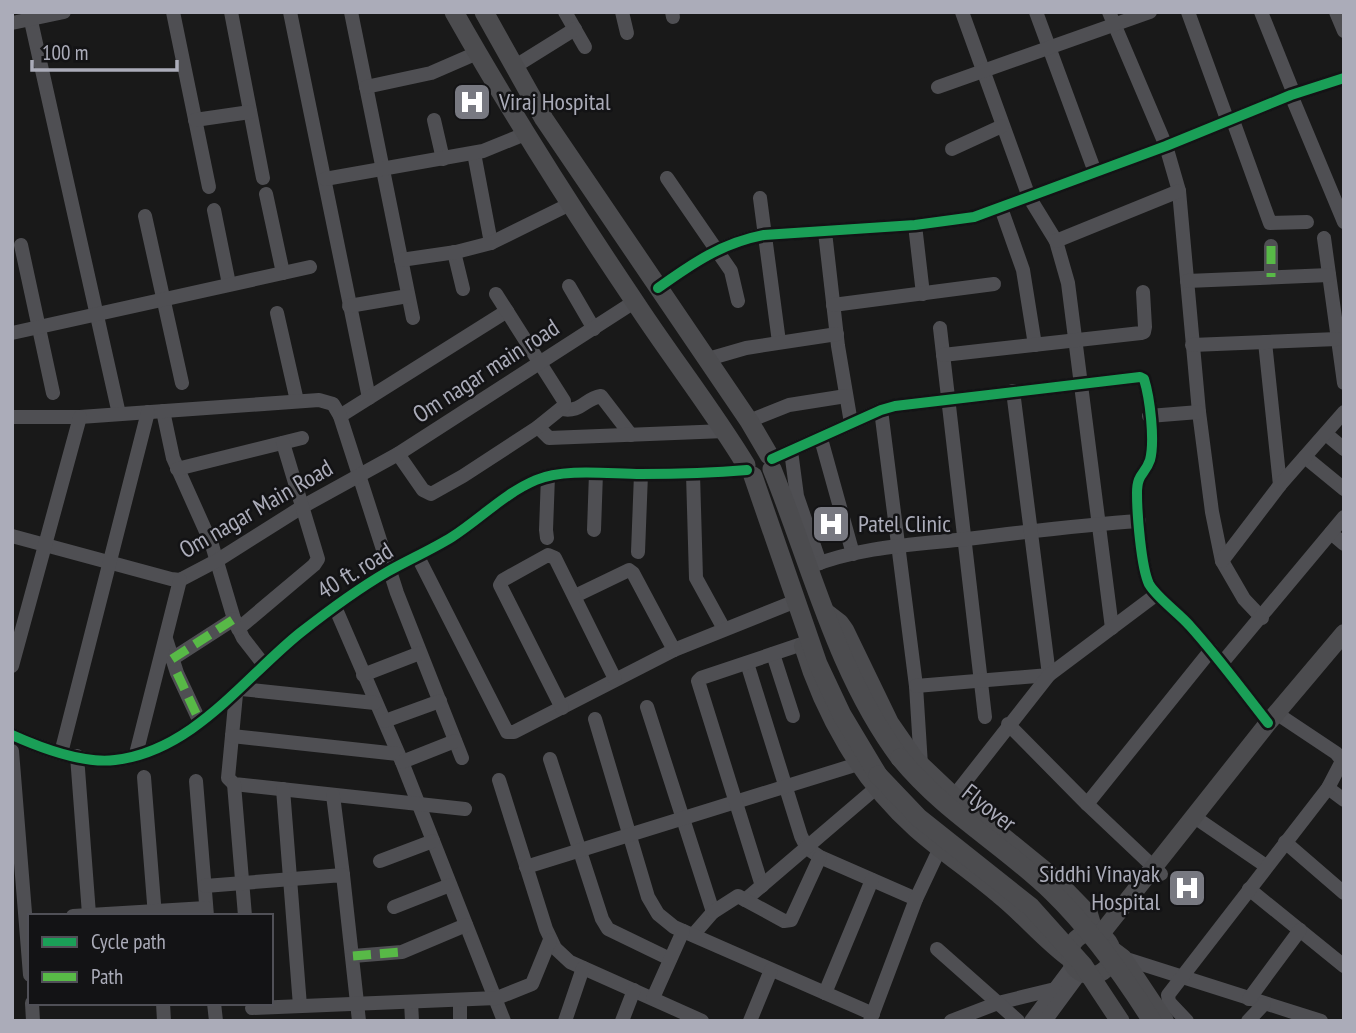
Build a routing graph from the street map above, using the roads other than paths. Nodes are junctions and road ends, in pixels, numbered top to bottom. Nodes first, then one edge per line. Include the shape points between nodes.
1 (64, 12) edge
2 (173, 12) edge
3 (231, 12) edge
4 (290, 12) edge
5 (351, 12) edge
6 (454, 12) edge
7 (484, 12) edge
8 (565, 12) edge
9 (622, 12) edge
10 (962, 12) edge
11 (1036, 12) edge
12 (1150, 12) edge
13 (1188, 12) edge
14 (1261, 12) edge
15 (1336, 12) edge
16 (29, 16) edge
17 (1111, 19) edge
18 (12, 23) edge
19 (575, 29) junction
20 (1344, 31) edge
21 (628, 33) dead end
22 (585, 47) dead end
23 (1048, 49) junction
24 (477, 53) junction
25 (514, 66) junction
26 (982, 72) junction
27 (1344, 78) edge
28 (366, 87) junction
29 (938, 87) dead end
30 (1292, 95) junction
31 (250, 112) junction
32 (1230, 118) junction
33 (195, 120) junction
34 (434, 120) dead end
35 (1002, 126) junction
36 (525, 134) junction
37 (1166, 146) junction
38 (952, 149) dead end
39 (474, 153) junction
40 (443, 159) junction
41 (383, 168) junction
42 (1096, 172) junction
43 (667, 177) dead end
44 (263, 178) dead end
45 (325, 179) junction
46 (209, 187) dead end
47 (1178, 191) junction
48 (266, 194) dead end
49 (1030, 197) junction
50 (760, 198) dead end
51 (570, 204) junction
52 (1001, 208) junction
53 (214, 210) dead end
54 (145, 216) dead end
55 (1307, 222) dead end
56 (1344, 222) edge
57 (915, 225) junction
58 (824, 232) junction
59 (765, 235) junction
60 (1324, 238) dead end
61 (1056, 241) junction
62 (491, 243) junction
63 (21, 245) dead end
64 (1270, 246) dead end
65 (717, 249) junction
66 (454, 252) junction
67 (401, 260) junction
68 (310, 267) dead end
69 (283, 273) junction
70 (1329, 275) junction
71 (1271, 277) junction
72 (1187, 281) junction
73 (229, 284) junction
74 (994, 284) dead end
75 (569, 286) dead end
76 (658, 288) junction
77 (463, 289) dead end
78 (1143, 292) dead end
79 (923, 293) junction
80 (496, 294) dead end
81 (408, 296) junction
82 (164, 299) junction
83 (738, 301) dead end
84 (634, 302) junction
85 (833, 305) junction
86 (349, 306) junction
87 (507, 311) junction
88 (96, 312) junction
89 (277, 313) dead end
90 (413, 318) dead end
91 (40, 326) junction
92 (940, 328) dead end
93 (594, 329) junction
94 (12, 332) edge
95 (836, 334) junction
96 (1338, 339) junction
97 (1075, 341) junction
98 (779, 342) junction
99 (1265, 342) junction
100 (1035, 345) junction
101 (1192, 345) junction
102 (943, 355) junction
103 (708, 359) junction
104 (540, 363) junction
105 (182, 383) dead end
106 (1344, 383) edge
107 (1079, 384) junction
108 (1013, 391) junction
109 (53, 393) dead end
110 (846, 396) junction
111 (369, 398) junction
112 (948, 399) junction
113 (297, 401) junction
114 (561, 409) junction
115 (881, 410) junction
116 (155, 412) junction
117 (1199, 412) junction
118 (1344, 412) edge
119 (120, 414) junction
120 (340, 415) junction
121 (12, 416) edge
122 (1149, 416) junction
123 (80, 417) junction
124 (749, 421) junction
125 (851, 423) junction
126 (538, 427) junction
127 (725, 431) junction
128 (1326, 434) junction
129 (631, 435) junction
130 (302, 438) dead end
131 (821, 439) junction
132 (283, 443) junction
133 (1344, 449) edge
134 (791, 451) junction
135 (398, 454) junction
136 (1305, 457) junction
137 (771, 461) junction
138 (177, 468) junction
139 (749, 471) junction
140 (596, 473) junction
141 (641, 474) junction
142 (693, 474) junction
143 (359, 475) junction
144 (548, 476) junction
145 (1280, 485) junction
146 (1344, 489) edge
147 (302, 507) junction
148 (1344, 517) edge
149 (1139, 521) junction
150 (1098, 523) junction
151 (594, 530) dead end
152 (1031, 530) junction
153 (1331, 533) junction
154 (12, 537) edge
155 (547, 538) dead end
156 (965, 539) junction
157 (1344, 544) edge
158 (44, 545) junction
159 (898, 547) junction
160 (638, 552) dead end
161 (853, 554) junction
162 (418, 556) junction
163 (218, 560) junction
164 (1222, 561) junction
165 (111, 562) junction
166 (815, 565) junction
167 (390, 571) junction
168 (180, 580) junction
169 (1157, 594) junction
170 (575, 596) junction
171 (335, 607) junction
172 (798, 608) junction
173 (827, 613) junction
174 (1262, 618) junction
175 (236, 624) junction
176 (1112, 628) junction
177 (724, 629) junction
178 (1344, 634) edge
179 (165, 638) junction
180 (802, 644) junction
181 (1344, 649) edge
182 (674, 650) junction
183 (1212, 650) junction
184 (420, 653) junction
185 (773, 654) junction
186 (172, 659) junction
187 (747, 663) junction
188 (1222, 663) junction
189 (264, 665) junction
190 (12, 666) edge
191 (1049, 674) junction
192 (363, 675) junction
193 (615, 679) junction
194 (981, 680) junction
195 (916, 687) junction
196 (238, 692) junction
197 (440, 702) junction
198 (375, 703) junction
199 (647, 707) dead end
200 (562, 708) junction
201 (793, 716) dead end
202 (985, 717) dead end
203 (1276, 718) junction
204 (595, 719) dead end
205 (385, 721) junction
206 (200, 722) junction
207 (1008, 724) junction
208 (12, 735) edge
209 (232, 736) junction
210 (455, 741) junction
211 (12, 751) edge
212 (61, 753) junction
213 (136, 754) junction
214 (77, 756) junction
215 (400, 758) junction
216 (462, 758) dead end
217 (550, 758) dead end
218 (1342, 759) edge
219 (859, 764) junction
220 (921, 765) junction
221 (144, 777) dead end
222 (499, 780) dead end
223 (196, 781) dead end
224 (877, 781) junction
225 (234, 784) junction
226 (787, 788) junction
227 (1328, 788) junction
228 (283, 789) junction
229 (333, 794) junction
230 (954, 796) junction
231 (1344, 800) edge
232 (735, 803) junction
233 (418, 804) junction
234 (1087, 804) junction
235 (465, 809) dead end
236 (1197, 819) junction
237 (683, 820) junction
238 (630, 836) junction
239 (433, 841) junction
240 (1285, 842) junction
241 (807, 848) junction
242 (940, 848) junction
243 (580, 851) junction
244 (820, 857) junction
245 (380, 862) dead end
246 (1266, 866) junction
247 (526, 867) junction
248 (1157, 870) junction
249 (343, 875) junction
250 (289, 879) junction
251 (872, 880) junction
252 (241, 883) junction
253 (450, 885) junction
254 (205, 886) junction
255 (762, 886) junction
256 (1249, 889) junction
257 (1344, 893) edge
258 (745, 900) junction
259 (916, 900) junction
260 (394, 907) dead end
261 (207, 912) edge
262 (713, 912) junction
263 (155, 913) edge
264 (89, 914) edge
265 (244, 914) edge
266 (23, 920) edge
267 (466, 925) junction
268 (1300, 930) junction
269 (688, 933) junction
270 (550, 940) junction
271 (1108, 944) junction
272 (937, 949) dead end
273 (353, 956) junction
274 (28, 959) edge
275 (670, 959) junction
276 (1344, 966) edge
277 (1077, 967) junction
278 (583, 968) junction
279 (771, 970) junction
280 (1183, 976) junction
281 (1055, 989) junction
282 (634, 990) junction
283 (824, 993) junction
284 (497, 999) junction
285 (653, 999) junction
286 (1249, 999) junction
287 (460, 1001) junction
288 (411, 1002) junction
289 (998, 1003) junction
290 (357, 1004) junction
291 (1264, 1004) junction
292 (300, 1006) junction
293 (252, 1011) edge
294 (684, 1017) edge
295 (872, 1018) edge
296 (751, 1020) edge
297 (359, 1021) edge
298 (412, 1021) edge
299 (460, 1021) edge
300 (504, 1021) edge
301 (565, 1021) edge
302 (622, 1021) edge
303 (702, 1021) edge
304 (951, 1021) edge
305 (1018, 1021) edge
306 (1031, 1021) edge
307 (1045, 1021) edge
308 (1111, 1021) edge
309 (1120, 1021) edge
310 (1152, 1021) edge
311 (1165, 1021) edge
312 (1187, 1021) edge
313 (1248, 1021) edge
314 (1321, 1021) edge

1 - 16 street
2 - 33 street
3 - 31 street
4 - 45 street
5 - 28 street
6 - 24 highway
7 - 25 highway, Flyover
8 - 19 street
9 - 21 street
10 - 26 street
11 - 23 street
12 - 17 street
13 - 32 street
14 - 30 street
15 - 20 street
16 - 18 street
16 - 88 street
17 - 23 street
17 - 37 street
19 - 22 street
19 - 25 street
23 - 26 street
23 - 42 street
24 - 28 street via 431,72
24 - 36 highway
25 - 76 highway, Flyover via 544,119
26 - 29 street
26 - 35 street
27 - 30 street
28 - 41 street
30 - 32 street
30 - 56 street
31 - 33 street
31 - 44 street
32 - 37 street
32 - 55 street via 1270,223
33 - 46 street
34 - 40 street
35 - 38 street
35 - 49 street
36 - 39 street
36 - 51 highway
37 - 42 street
37 - 47 street
39 - 40 street
39 - 62 street
40 - 41 street
41 - 45 street
41 - 67 street
42 - 49 street
43 - 65 street
45 - 86 street
47 - 61 street
47 - 72 street
48 - 69 street
49 - 52 street
49 - 61 street
50 - 59 street
51 - 62 street
51 - 84 highway
52 - 57 street via 957,221
52 - 100 street via 1023,270
53 - 73 street
54 - 82 street
57 - 58 street
57 - 79 street
58 - 59 street
58 - 85 street
59 - 65 street
59 - 98 street
60 - 70 street
61 - 97 street via 1068,283
62 - 66 street
63 - 91 street
64 - 71 street
65 - 76 street
65 - 83 street via 730,271
66 - 67 street
66 - 77 street
67 - 81 street
68 - 69 street
69 - 73 street
70 - 71 street
70 - 96 street
71 - 72 street
72 - 101 street
73 - 82 street
74 - 79 street
75 - 93 street
76 - 103 highway, Flyover
78 - 97 street via 1144,332
79 - 85 street
80 - 87 street
81 - 86 street
81 - 90 street
82 - 88 street
82 - 105 street
84 - 93 street, Om nagar main road
84 - 127 highway
85 - 95 street
86 - 111 street
87 - 104 street
87 - 111 street
88 - 91 street
88 - 119 street
89 - 113 street
91 - 94 street
91 - 109 street
92 - 102 street
93 - 104 street, Om nagar main road
95 - 98 street
95 - 110 street
96 - 99 street
96 - 106 street
97 - 100 street
97 - 107 street
98 - 103 street
99 - 101 street
99 - 145 street
100 - 102 street
101 - 117 street
102 - 112 street
103 - 124 highway, Flyover
104 - 114 street via 564,401
104 - 135 street, Om nagar main road
107 - 108 street
107 - 122 street via 1140,377
107 - 150 street
108 - 112 street
108 - 152 street
110 - 124 street via 789,405
110 - 125 street
111 - 120 street
112 - 115 street
112 - 156 street
113 - 116 street
113 - 120 street via 326,401
114 - 126 street
114 - 129 street via 575,410 601,396
115 - 125 street
115 - 159 street
116 - 119 street
116 - 138 street
116 - 165 street
117 - 122 street
117 - 164 street
118 - 128 street
119 - 123 street
120 - 143 street
121 - 123 street
122 - 149 street via 1149,461 1137,481
123 - 158 street
124 - 137 highway, Flyover
125 - 131 street
126 - 129 street via 550,438
126 - 135 street via 431,494
127 - 129 street
127 - 139 highway
128 - 133 street
128 - 136 street
130 - 132 street
131 - 134 street
131 - 161 street
132 - 138 street
132 - 147 street
134 - 137 street
134 - 166 street
135 - 143 street, Om nagar main road
136 - 145 street
136 - 146 street
137 - 139 highway via 759,451 754,453 747,460
137 - 166 highway, Flyover
138 - 163 street
139 - 142 street, 40 ft. road
139 - 172 highway
140 - 141 street, 40 ft. road
140 - 144 street, 40 ft. road
140 - 151 street
141 - 142 street, 40 ft. road
141 - 160 street
142 - 177 street via 696,578
143 - 147 street, Om nagar Main Road
143 - 167 street
144 - 155 street
144 - 162 street, 40 ft. road
145 - 164 street
147 - 163 street, Om nagar Main Road
147 - 175 street via 317,561
148 - 153 street
149 - 150 street
149 - 169 street via 1146,575
150 - 152 street
150 - 176 street
152 - 156 street
152 - 191 street
153 - 157 street
153 - 174 street
154 - 158 street, Om nagar Main Road
156 - 159 street
156 - 194 street
158 - 165 street, Om nagar Main Road
158 - 190 street
159 - 161 street
159 - 195 street
161 - 166 street
162 - 167 street, 40 ft. road
162 - 200 street via 508,732
163 - 168 street, Om nagar Main Road
163 - 175 street
164 - 174 street via 1244,599
165 - 168 street, Om nagar Main Road
165 - 212 street
166 - 173 highway, Flyover
167 - 171 street, 40 ft. road
167 - 184 street
168 - 179 street
169 - 176 street
169 - 183 street
170 - 182 street via 629,570
170 - 193 street
170 - 200 street via 552,555 500,585
171 - 189 street, 40 ft. road
171 - 192 street
172 - 177 street
172 - 180 main road
172 - 224 highway via 818,664
173 - 220 main road via 845,630 890,723
173 - 310 highway, Flyover, bridge via 866,705 900,758 946,806 1052,892 1104,949
174 - 188 street
175 - 186 street
175 - 189 street
176 - 191 street
177 - 182 street
178 - 203 main road
179 - 186 street
179 - 213 street
180 - 185 street
180 - 219 main road via 819,694
181 - 203 main road
182 - 193 street
183 - 188 street
183 - 234 street
184 - 192 street
184 - 197 street
185 - 187 street
185 - 201 street
186 - 206 street
187 - 226 street
187 - 232 street via 698,681
188 - 203 street
189 - 196 street, 40 ft. road
191 - 194 street
191 - 207 street
192 - 198 street
193 - 200 street
194 - 195 street
194 - 202 street
195 - 220 street
196 - 198 street
196 - 206 street, 40 ft. road
196 - 209 street
197 - 205 street
197 - 210 street
198 - 205 street
199 - 237 street
203 - 218 street
203 - 236 main road
204 - 238 street
205 - 215 street
206 - 213 street, 40 ft. road via 166,743
207 - 230 street
207 - 234 street
208 - 212 street, 40 ft. road
209 - 215 street
209 - 225 street via 228,778
210 - 215 street
210 - 216 street
211 - 266 street
212 - 214 street, 40 ft. road
213 - 214 street, 40 ft. road via 112,760
214 - 264 street
215 - 233 street
217 - 243 street
218 - 227 street
219 - 224 main road
219 - 226 street
220 - 230 main road
221 - 263 street
222 - 247 street
223 - 254 street
224 - 241 street
224 - 242 main road via 901,815
224 - 309 highway, bridge via 1031,907 1083,965
225 - 228 street
225 - 252 street
226 - 232 street
226 - 241 street
227 - 231 street
227 - 240 street
228 - 229 street
228 - 250 street
229 - 233 street
229 - 249 street
230 - 271 main road via 1052,876 1089,914
232 - 237 street
232 - 255 street
233 - 235 street
233 - 239 street
234 - 248 street
236 - 246 street
236 - 248 main road
237 - 238 street
237 - 262 street
238 - 243 street
238 - 269 street via 652,906 665,921
239 - 245 street
239 - 253 street
240 - 246 street
240 - 257 street
241 - 244 street
241 - 255 street
242 - 259 street
242 - 277 main road via 1001,896
243 - 247 street
243 - 275 street via 608,929
244 - 251 street
244 - 258 street via 791,920 784,921
246 - 256 street
247 - 270 street
248 - 271 main road
249 - 250 street
249 - 273 street
250 - 252 street
250 - 292 street
251 - 259 street
251 - 283 street
252 - 254 street
252 - 265 street
253 - 260 street
253 - 267 street
254 - 261 street
255 - 258 street
256 - 268 street
256 - 280 street
258 - 262 street via 738,896
259 - 295 street
261 - 263 street
262 - 269 street
263 - 264 street
266 - 274 street
267 - 273 street via 402,952
267 - 284 street
268 - 276 street
268 - 286 street
269 - 275 street
269 - 279 street
270 - 278 street via 563,957
270 - 284 street via 532,984
271 - 277 main road via 1112,956 1107,967 1096,974
271 - 277 main road via 1088,933 1076,940 1072,945
271 - 280 street
271 - 311 main road
272 - 289 street
273 - 290 street
275 - 285 street
277 - 281 street
277 - 307 street
277 - 308 main road
278 - 282 street
278 - 301 street
279 - 283 street
279 - 296 street
280 - 286 street
280 - 312 street via 1167,999
281 - 289 street
281 - 306 street
282 - 285 street
282 - 302 street
283 - 295 street
284 - 287 street
284 - 300 street
285 - 294 street
286 - 291 street
287 - 288 street
287 - 299 street
288 - 290 street
288 - 298 street
289 - 304 street
289 - 305 street
290 - 292 street
290 - 297 street
291 - 313 street
291 - 314 street
292 - 293 street
294 - 303 street

